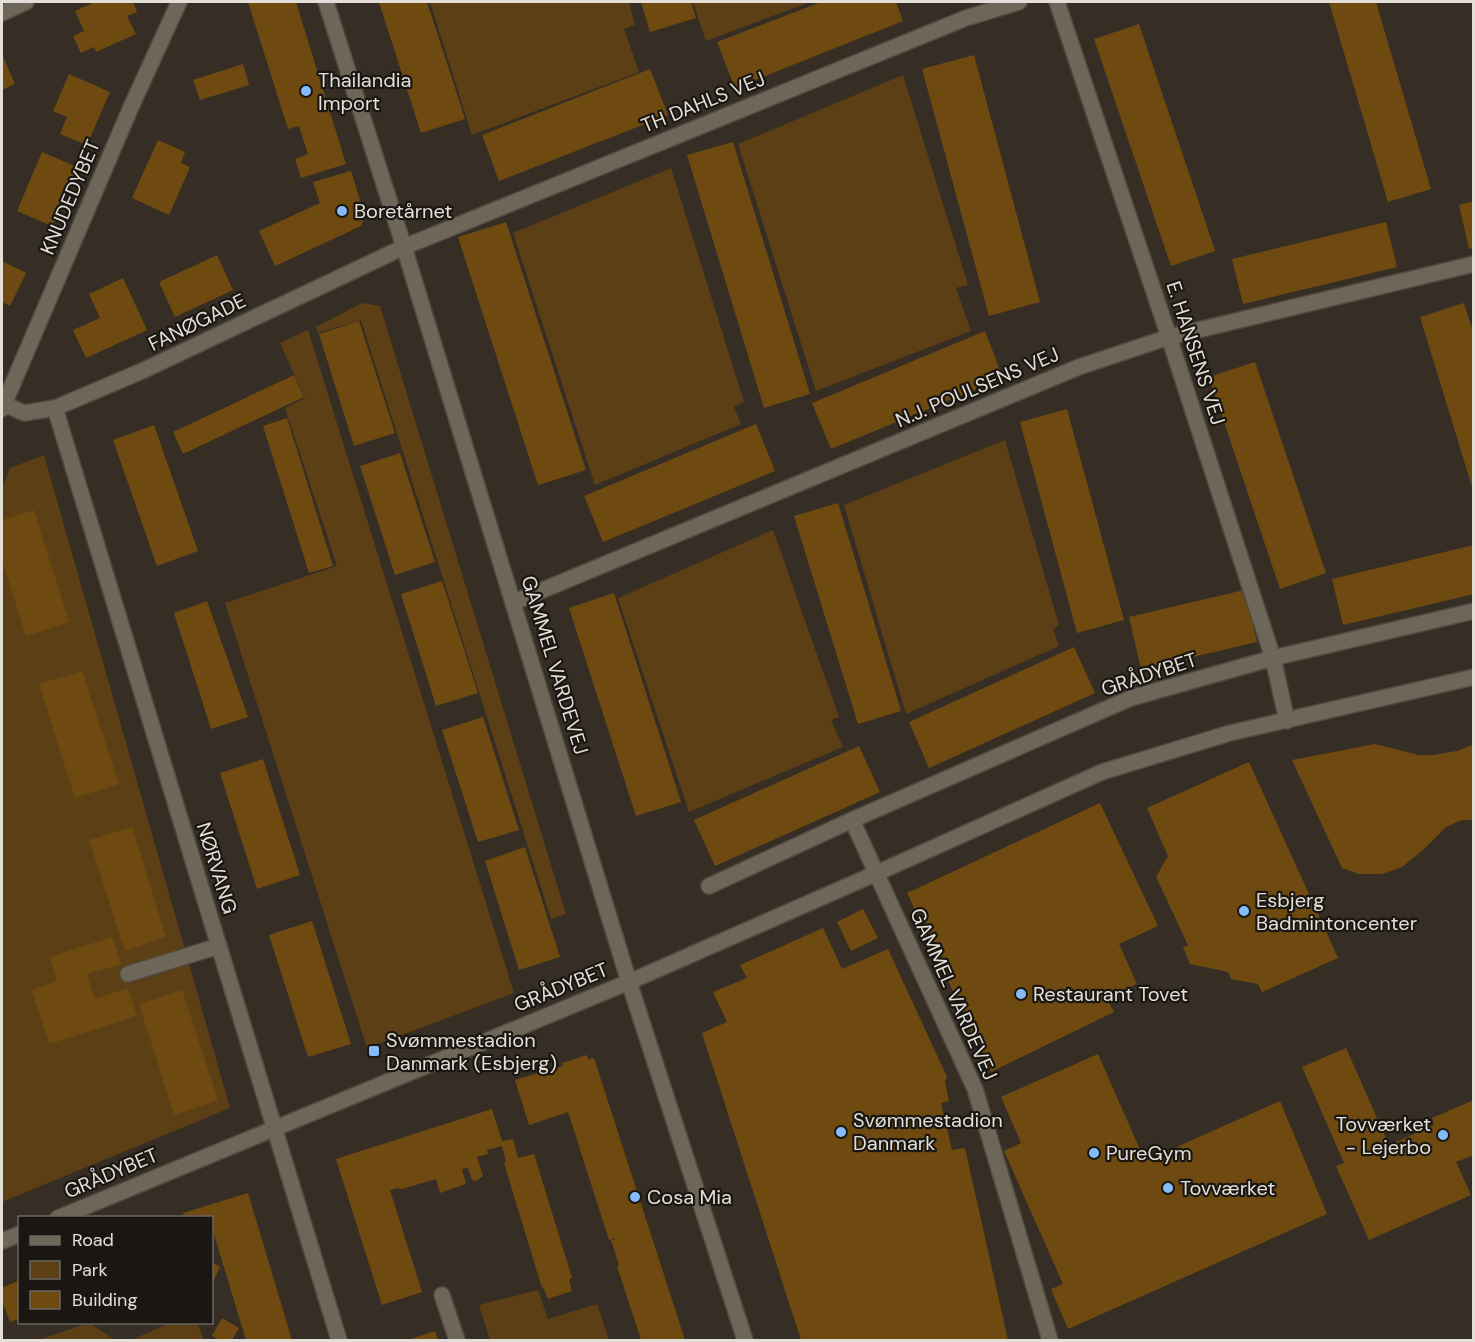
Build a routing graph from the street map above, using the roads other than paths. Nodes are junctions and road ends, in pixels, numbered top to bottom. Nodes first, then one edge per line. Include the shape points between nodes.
1 (26, 2) edge
2 (178, 2) edge
3 (326, 2) edge
4 (1019, 2) edge
5 (1057, 2) edge
6 (2, 13) edge
7 (404, 247) junction
8 (1473, 264) edge
9 (1169, 337) junction
10 (3, 406) edge
11 (54, 408) junction
12 (514, 602) junction
13 (1473, 611) edge
14 (1273, 658) junction
15 (1473, 677) edge
16 (1287, 721) junction
17 (852, 820) junction
18 (877, 873) junction
19 (710, 886) dead end
20 (219, 946) junction
21 (128, 974) dead end
22 (629, 982) junction
23 (275, 1129) junction
24 (63, 1216) edge
25 (18, 1235) edge
26 (2, 1241) edge
27 (442, 1295) dead end
28 (339, 1341) edge
29 (457, 1341) edge
30 (745, 1341) edge
31 (1050, 1341) edge

1 - 6 street
2 - 10 street, KNUDEDYBET
3 - 7 street, GAMMEL VARDEVEJ
4 - 7 street, TH DAHLS VEJ via 966,18
5 - 9 street, E. HANSENS VEJ
7 - 11 street, FANØGADE via 142,371
7 - 12 street, GAMMEL VARDEVEJ
8 - 9 street, N.J. POULSENS VEJ
9 - 12 street, N.J. POULSENS VEJ via 1079,367
9 - 14 street, E. HANSENS VEJ
10 - 11 street, FANØGADE via 24,412
11 - 20 street, NØRVANG
12 - 22 street, GAMMEL VARDEVEJ
13 - 14 street, GRÅDYBET
14 - 16 street, E. HANSENS VEJ
14 - 17 street, GRÅDYBET via 1131,698
15 - 16 street, GRÅDYBET
16 - 18 street, GRÅDYBET via 1230,733 1102,772
17 - 18 street
17 - 19 street, GRÅDYBET
18 - 22 street, GRÅDYBET
18 - 31 street, GAMMEL VARDEVEJ via 975,1089
20 - 21 street
20 - 23 street, NØRVANG
22 - 23 street, GRÅDYBET
22 - 30 street, GAMMEL VARDEVEJ
23 - 24 street, GRÅDYBET
23 - 28 street, NØRVANG
25 - 26 street
27 - 29 street

